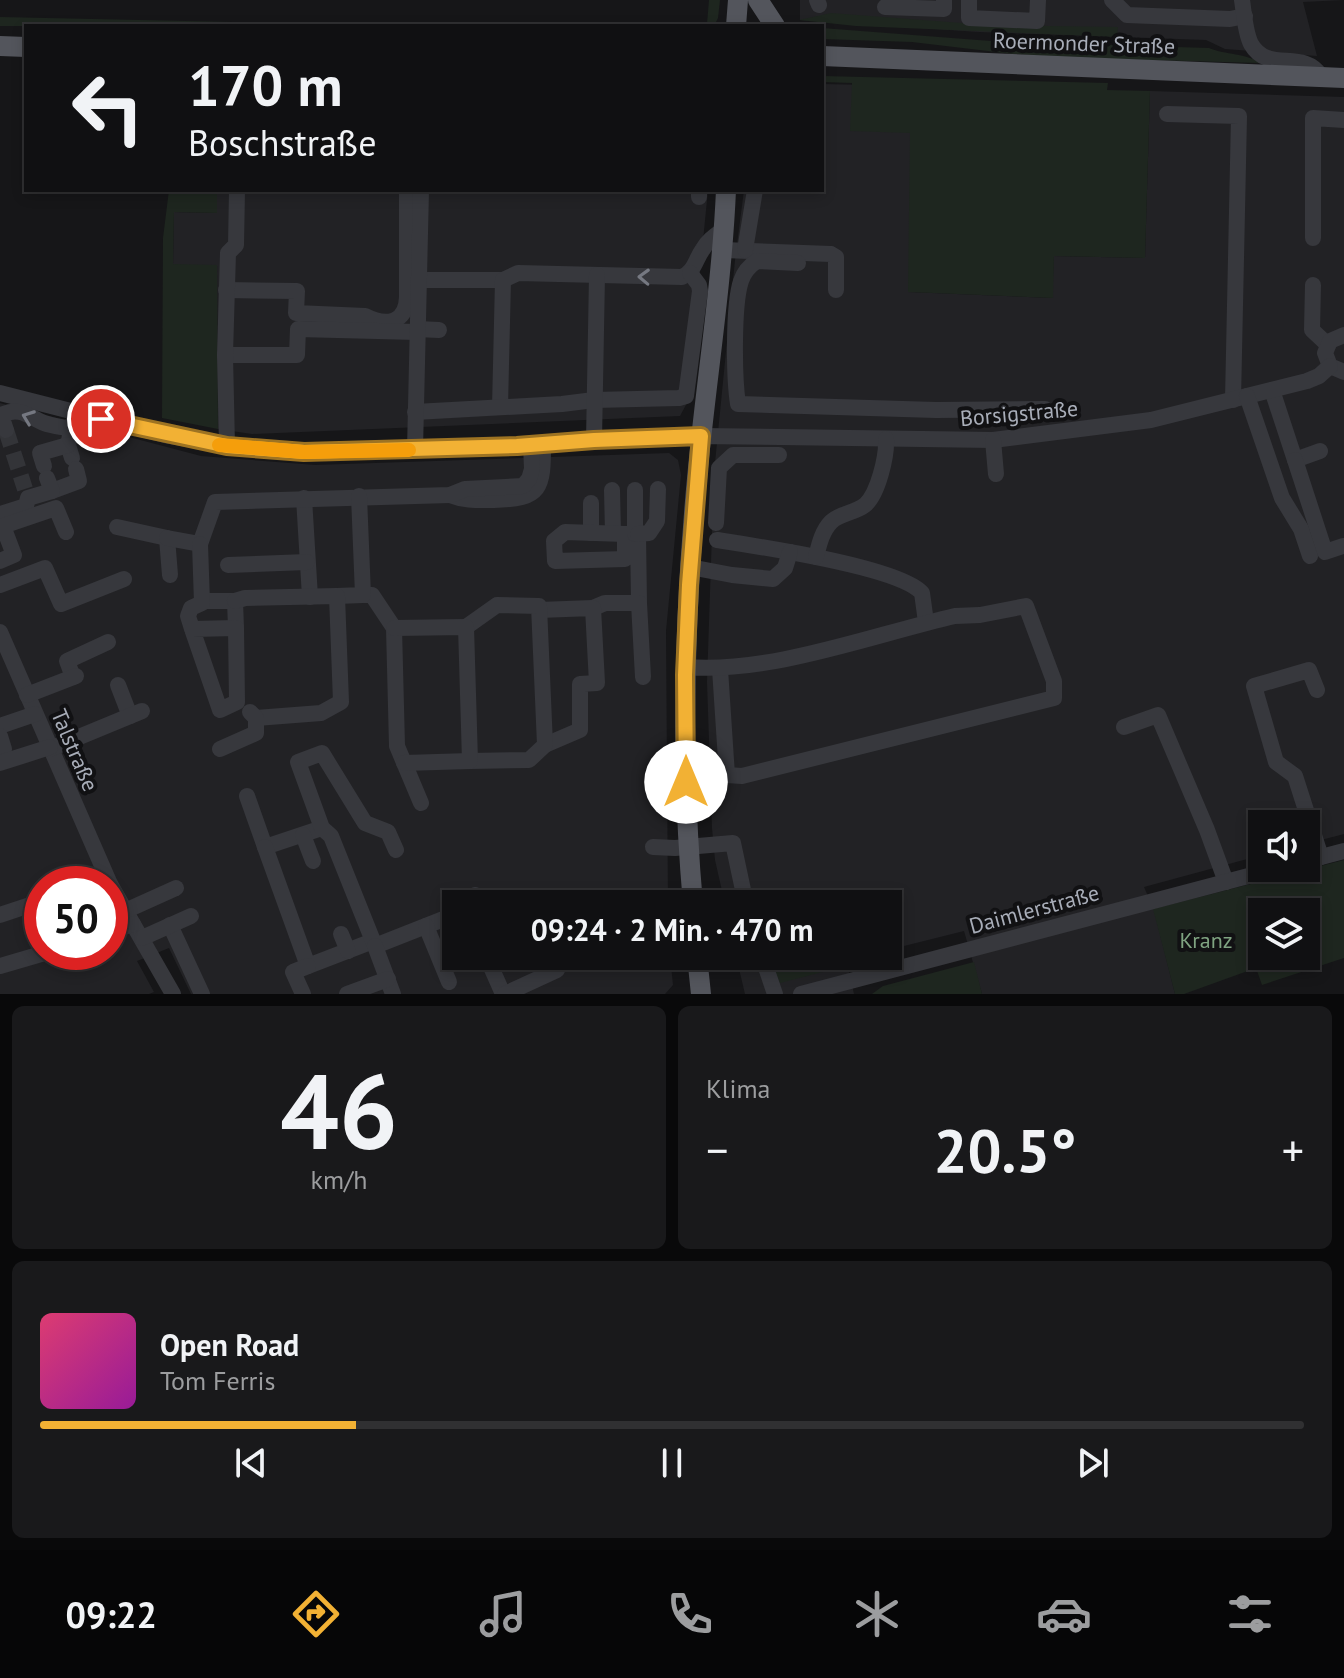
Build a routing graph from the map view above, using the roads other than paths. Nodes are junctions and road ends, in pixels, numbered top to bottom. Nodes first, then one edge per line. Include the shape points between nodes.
1 (738, 0) edge
2 (757, 0) edge
3 (944, 0) edge
4 (969, 0) edge
5 (1038, 0) edge
6 (1112, 0) edge
7 (885, 7) dead end
8 (1243, 8) edge
9 (736, 24) edge
10 (758, 24) edge
11 (774, 24) edge
12 (0, 46) edge
13 (24, 47) edge
14 (824, 56) edge
15 (1321, 76) junction
16 (1344, 78) edge
17 (1167, 114) dead end
18 (1344, 120) edge
19 (237, 192) edge
20 (407, 192) edge
21 (421, 192) edge
22 (729, 192) edge
23 (755, 192) edge
24 (1313, 238) dead end
25 (724, 240) junction
26 (745, 250) junction
27 (798, 264) junction
28 (690, 273) junction
29 (597, 275) junction
30 (419, 280) junction
31 (503, 280) junction
32 (1313, 285) dead end
33 (226, 290) junction
34 (836, 290) dead end
35 (439, 330) dead end
36 (417, 331) junction
37 (1344, 335) edge
38 (1328, 345) junction
39 (225, 355) junction
40 (1337, 369) edge
41 (1272, 390) junction
42 (0, 393) edge
43 (1240, 398) junction
44 (594, 400) junction
45 (500, 407) junction
46 (1045, 409) dead end
47 (415, 412) junction
48 (6, 430) dead end
49 (701, 436) junction
50 (886, 439) junction
51 (594, 440) junction
52 (993, 440) junction
53 (73, 443) junction
54 (537, 444) junction
55 (227, 446) junction
56 (415, 450) junction
57 (1320, 451) dead end
58 (779, 455) dead end
59 (1295, 460) junction
60 (996, 474) dead end
61 (48, 478) junction
62 (658, 489) dead end
63 (612, 490) dead end
64 (635, 490) dead end
65 (359, 496) junction
66 (304, 498) junction
67 (591, 503) dead end
68 (0, 514) edge
69 (117, 527) dead end
70 (66, 532) dead end
71 (591, 533) junction
72 (628, 534) junction
73 (167, 538) junction
74 (200, 544) junction
75 (1343, 546) edge
76 (790, 552) junction
77 (1310, 556) dead end
78 (816, 557) junction
79 (0, 561) edge
80 (307, 562) junction
81 (228, 565) dead end
82 (690, 567) junction
83 (170, 575) dead end
84 (124, 579) dead end
85 (0, 585) edge
86 (363, 595) junction
87 (337, 596) junction
88 (310, 597) junction
89 (202, 601) junction
90 (235, 601) junction
91 (639, 603) junction
92 (593, 608) junction
93 (539, 610) junction
94 (926, 622) junction
95 (466, 627) junction
96 (236, 628) junction
97 (394, 628) junction
98 (192, 629) junction
99 (0, 632) edge
100 (108, 642) dead end
101 (686, 667) junction
102 (7, 668) edge
103 (720, 669) junction
104 (643, 677) dead end
105 (118, 685) dead end
106 (1317, 690) dead end
107 (27, 695) junction
108 (237, 702) junction
109 (35, 714) junction
110 (256, 718) junction
111 (0, 726) edge
112 (1124, 727) dead end
113 (0, 736) edge
114 (545, 745) junction
115 (50, 748) junction
116 (220, 749) dead end
117 (0, 750) edge
118 (470, 761) junction
119 (0, 763) edge
120 (404, 763) junction
121 (727, 775) junction
122 (686, 782) junction
123 (247, 796) dead end
124 (421, 803) dead end
125 (1303, 810) edge
126 (322, 828) junction
127 (303, 835) junction
128 (265, 847) junction
129 (653, 847) dead end
130 (688, 847) junction
131 (396, 850) dead end
132 (1344, 851) edge
133 (1320, 857) edge
134 (313, 861) dead end
135 (98, 866) edge
136 (1248, 876) edge
137 (1226, 882) junction
138 (176, 888) dead end
139 (692, 890) edge
140 (743, 890) edge
141 (24, 907) edge
142 (0, 915) edge
143 (191, 916) dead end
144 (128, 917) edge
145 (442, 920) edge
146 (133, 924) junction
147 (170, 925) junction
148 (128, 926) edge
149 (426, 926) junction
150 (341, 934) dead end
151 (374, 943) junction
152 (348, 951) junction
153 (24, 959) edge
154 (0, 966) edge
155 (308, 966) junction
156 (492, 970) edge
157 (557, 970) dead end
158 (698, 970) edge
159 (767, 970) edge
160 (449, 982) dead end
161 (390, 986) edge
162 (863, 986) edge
163 (173, 994) edge
164 (202, 994) edge
165 (303, 994) edge
166 (347, 994) edge
167 (504, 994) edge
168 (701, 994) edge
169 (775, 994) edge
170 (801, 994) edge

1 - 9 main road
2 - 10 main road
2 - 11 main road
3 - 7 street via 944,9
4 - 5 street via 969,18 1037,21
6 - 8 street via 1127,15 1230,19
8 - 15 street via 1249,40 1266,58 1303,62
12 - 13 main road
14 - 15 main road, Roermonder Straße
15 - 16 main road, Roermonder Straße
17 - 43 street via 1239,116
18 - 24 street via 1313,118
19 - 33 street via 236,245 228,253
20 - 33 street via 407,297 402,317 375,321 296,313 297,291
21 - 30 street
22 - 25 main road
23 - 26 street
25 - 26 street
25 - 28 street via 702,249
25 - 49 main road
26 - 27 street
27 - 34 street via 836,257
27 - 46 street via 757,261 745,271 739,294 738,404
28 -> 29 street via 675,278
28 - 44 street via 700,291 686,396
29 - 31 street via 518,273
29 - 44 street
30 - 31 street
30 - 36 street
31 - 45 street
32 - 38 street, Borsigstraße via 1312,330
33 - 39 street
35 - 36 street
36 - 39 street via 298,329 297,355
36 - 47 street
37 - 38 street
38 - 40 street, Borsigstraße via 1325,353
39 - 55 street
40 - 41 street, Borsigstraße
41 - 43 street, Borsigstraße
41 - 59 street
42 - 53 street
43 - 52 street, Borsigstraße via 1151,420
43 - 77 street
44 - 45 street
44 - 51 street
45 - 47 street
47 - 56 street
53 -> 48 street via 34,416 10,411 1,415
49 - 50 street, Borsigstraße
49 - 51 street, Borsigstraße
49 - 82 main road
50 - 52 street, Borsigstraße
50 - 78 street via 872,495 864,506 832,520
51 - 54 street, Borsigstraße
52 - 60 street
53 - 55 street, Borsigstraße via 150,431
53 - 61 street via 40,453
53 - 61 street via 79,481
54 - 56 street, Borsigstraße
54 - 65 street via 523,486 465,489 450,495
55 - 56 street, Borsigstraße via 304,452
57 - 59 street
58 - 76 street via 733,455 719,468 716,532
59 - 75 street via 1325,552
61 - 68 street via 27,494 26,506
62 - 72 street via 657,521 649,533
63 - 72 street
64 - 72 street
65 - 66 street
65 - 86 street
66 - 74 street via 215,502
66 - 80 street
67 - 71 street
69 - 73 street
70 - 79 street via 56,508 3,526 14,555
71 - 72 street
71 - 72 street via 565,532 554,541 555,561 625,559
72 - 91 street
73 - 74 street
73 - 83 street
74 - 89 street
76 - 78 street
76 - 82 street via 785,568 773,579
78 - 94 street via 916,586
80 - 81 street
80 - 88 street
82 - 101 main road
84 - 85 street via 61,604 45,568
86 - 87 street
86 - 97 street via 372,595
87 - 88 street
87 - 110 street via 341,702 321,713
88 - 90 street
89 - 90 street
89 - 98 street via 188,616
90 - 96 street
91 - 92 street
91 - 104 street
92 - 93 street
92 - 114 street via 597,683 580,684 580,730
93 - 95 street via 497,605
93 - 114 street
94 - 103 street via 801,655
94 - 121 street via 1026,606 1054,681 1054,698 853,751
95 - 97 street
95 - 118 street
96 - 98 street
96 - 108 street
97 - 120 street via 397,746
98 - 108 street via 220,710
99 - 102 street, Talstraße
100 - 107 street via 67,661 74,676
101 - 103 street
101 - 122 main road
102 - 107 street, Talstraße
103 - 121 street
105 - 115 street via 136,714
106 - 125 street via 1309,670 1254,686 1276,762 1295,776
107 - 109 street, Talstraße
108 - 110 street
109 - 111 street
109 - 115 street, Talstraße
110 - 116 street via 256,733
112 - 137 street via 1158,715
113 - 117 street
114 - 118 street via 529,760
115 - 119 street
115 - 135 street, Talstraße
118 - 120 street
120 - 124 street
121 - 122 street
122 - 130 main road
123 - 128 street
126 - 127 street
126 - 131 street via 298,762 322,753 365,823 388,832
126 - 151 street via 331,836
127 - 128 street
127 - 134 street
128 - 155 street
129 - 130 street
130 - 139 main road
130 - 140 street via 733,843
132 - 133 street
136 - 137 street, Daimlerstraße
137 - 162 street, Daimlerstraße
138 - 146 street
141 - 142 street
143 - 147 street
144 - 146 street, Talstraße
145 - 149 street
146 - 147 street
146 - 148 street
146 - 163 street, Talstraße
147 - 164 street
149 - 151 street
149 - 160 street
150 - 152 street
151 - 152 street
151 - 161 street
152 - 155 street
153 - 154 street
155 - 165 street via 293,972
156 - 167 street
157 - 167 street
158 - 168 main road
159 - 169 street
161 - 166 street
162 - 170 street, Daimlerstraße

